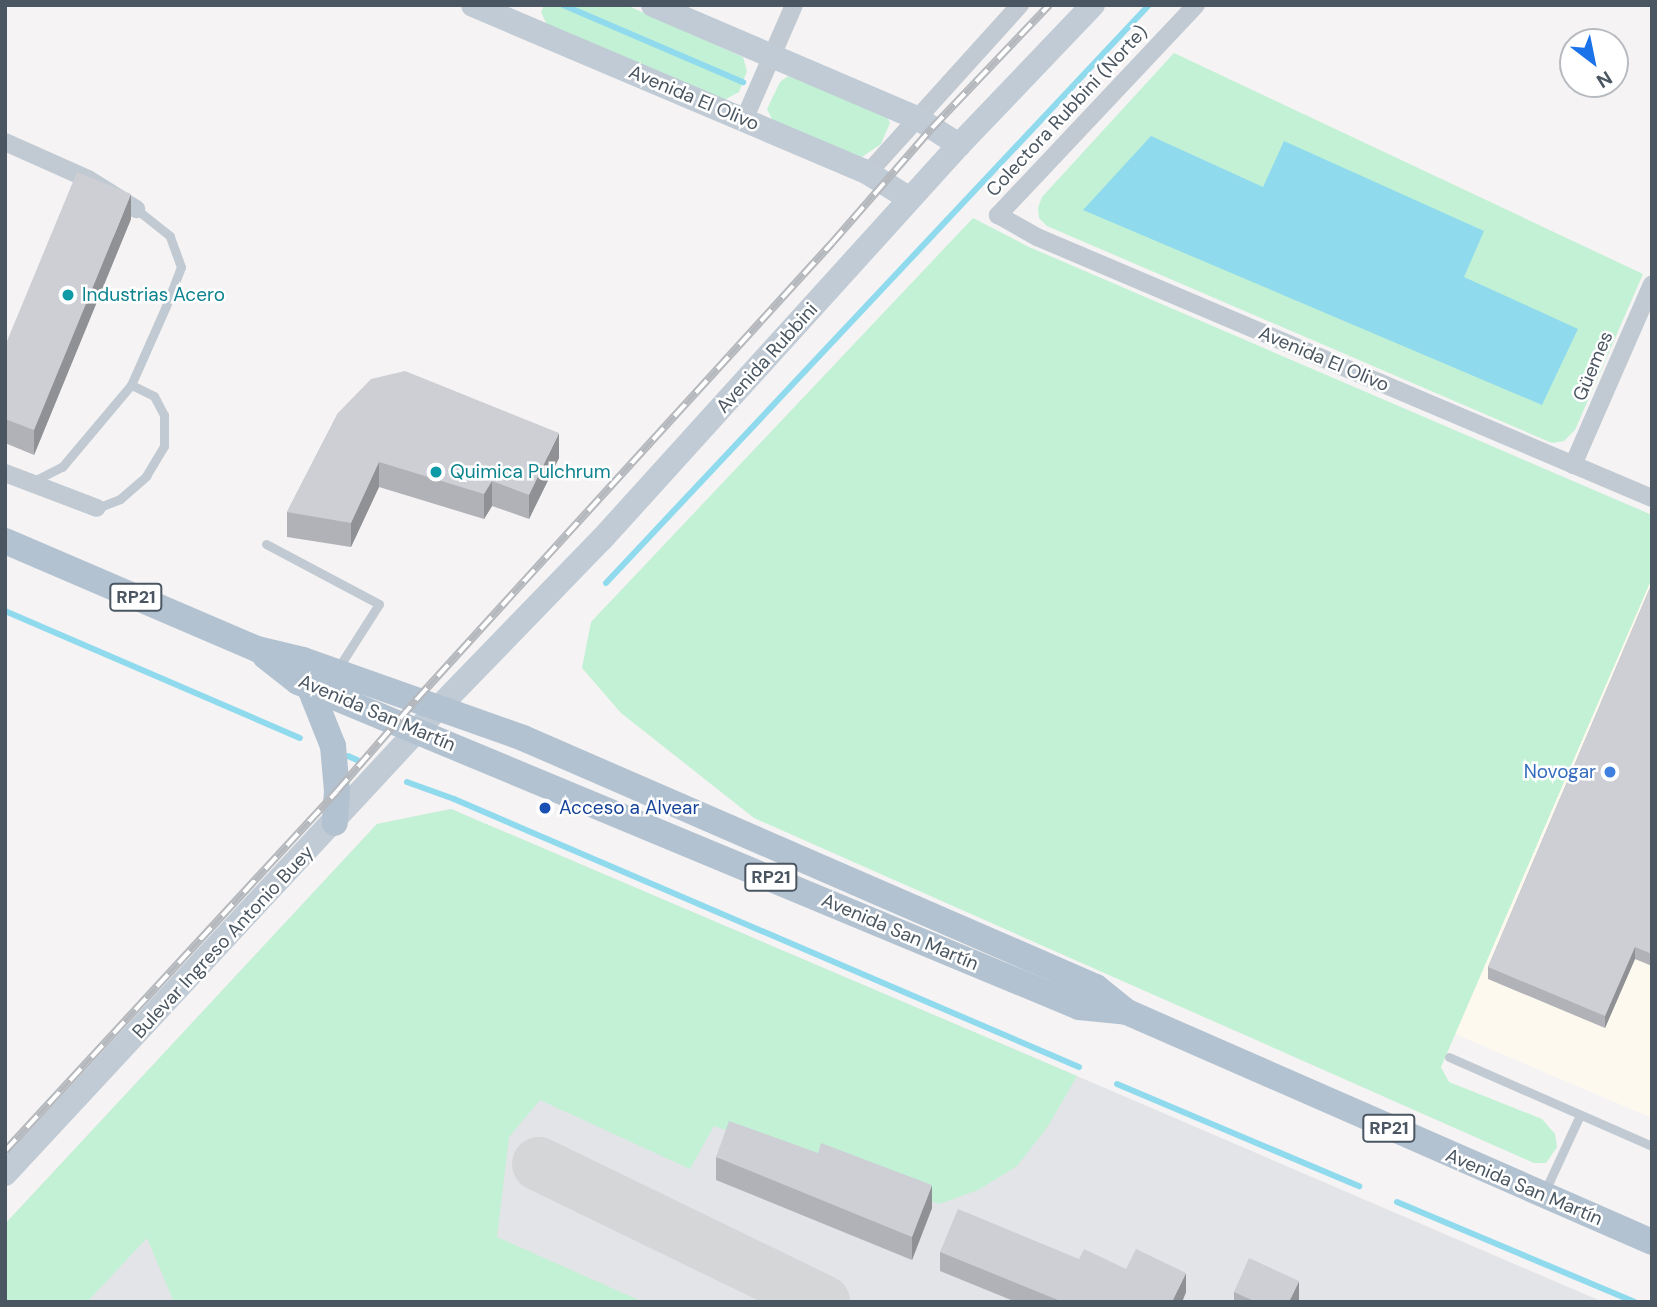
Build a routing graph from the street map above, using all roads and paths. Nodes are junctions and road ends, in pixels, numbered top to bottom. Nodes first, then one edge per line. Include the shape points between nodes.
1 (473, 5) edge
2 (653, 5) edge
3 (794, 5) edge
4 (1020, 5) edge
5 (1093, 5) edge
6 (1196, 5) edge
7 (520, 14) edge
8 (772, 56) junction
9 (917, 118) junction
10 (744, 120) junction
11 (5, 142) edge
12 (959, 145) junction
13 (868, 173) junction
14 (910, 199) junction
15 (136, 209) joint
16 (999, 215) joint
17 (1652, 284) edge
18 (131, 386) junction
19 (1573, 465) junction
20 (5, 473) edge
21 (29, 483) junction
22 (1652, 498) edge
23 (97, 508) joint
24 (5, 541) edge
25 (266, 544) dead end
26 (257, 649) junction
27 (336, 672) junction
28 (309, 686) junction
29 (438, 708) junction
30 (419, 731) junction
31 (335, 822) junction
32 (1127, 1012) junction
33 (1449, 1057) dead end
34 (1580, 1115) junction
35 (1652, 1146) edge
36 (5, 1174) edge
37 (1543, 1195) junction
38 (1652, 1242) edge

1 - 7 street, Avenida El Olivo
2 - 8 street
3 - 8 street
4 - 9 street
5 - 12 street, Avenida Rubbini
6 - 16 street, Colectora Rubbini (Norte)
7 - 10 street, Avenida El Olivo
8 - 9 street
8 - 10 street
9 - 12 street
9 - 13 street
10 - 13 street, Avenida El Olivo
11 - 15 street via 88,179
12 - 14 street, Avenida Rubbini
13 - 14 street, Avenida El Olivo
14 - 29 street, Avenida Rubbini via 612,529
15 - 18 lane via 170,236 181,267
16 - 19 street, Avenida El Olivo via 1037,237
17 - 19 street, Güemes
18 - 21 lane via 62,467
18 - 23 lane via 154,396 164,415 163,446 146,476 120,499
19 - 22 street, Avenida El Olivo
20 - 21 street
21 - 23 street
24 - 26 main road, Avenida San Martín / RP21
25 - 27 lane via 379,604
26 - 27 main road, Avenida San Martín / RP21
26 - 28 main road, Avenida San Martín / RP21
27 - 29 main road, Avenida San Martín / RP21
28 - 30 main road, Avenida San Martín / RP21
28 - 31 main road via 333,746
29 - 30 street, Bulevar Ingreso Antonio Buey
29 - 32 main road, Avenida San Martín / RP21 via 523,738 1096,987
30 - 31 street, Bulevar Ingreso Antonio Buey
30 - 32 main road, Avenida San Martín / RP21 via 1079,1007
31 - 36 street, Bulevar Ingreso Antonio Buey
32 - 37 main road, Avenida San Martín / RP21
33 - 34 lane
34 - 35 lane
34 - 37 lane
37 - 38 main road, Avenida San Martín / RP21

